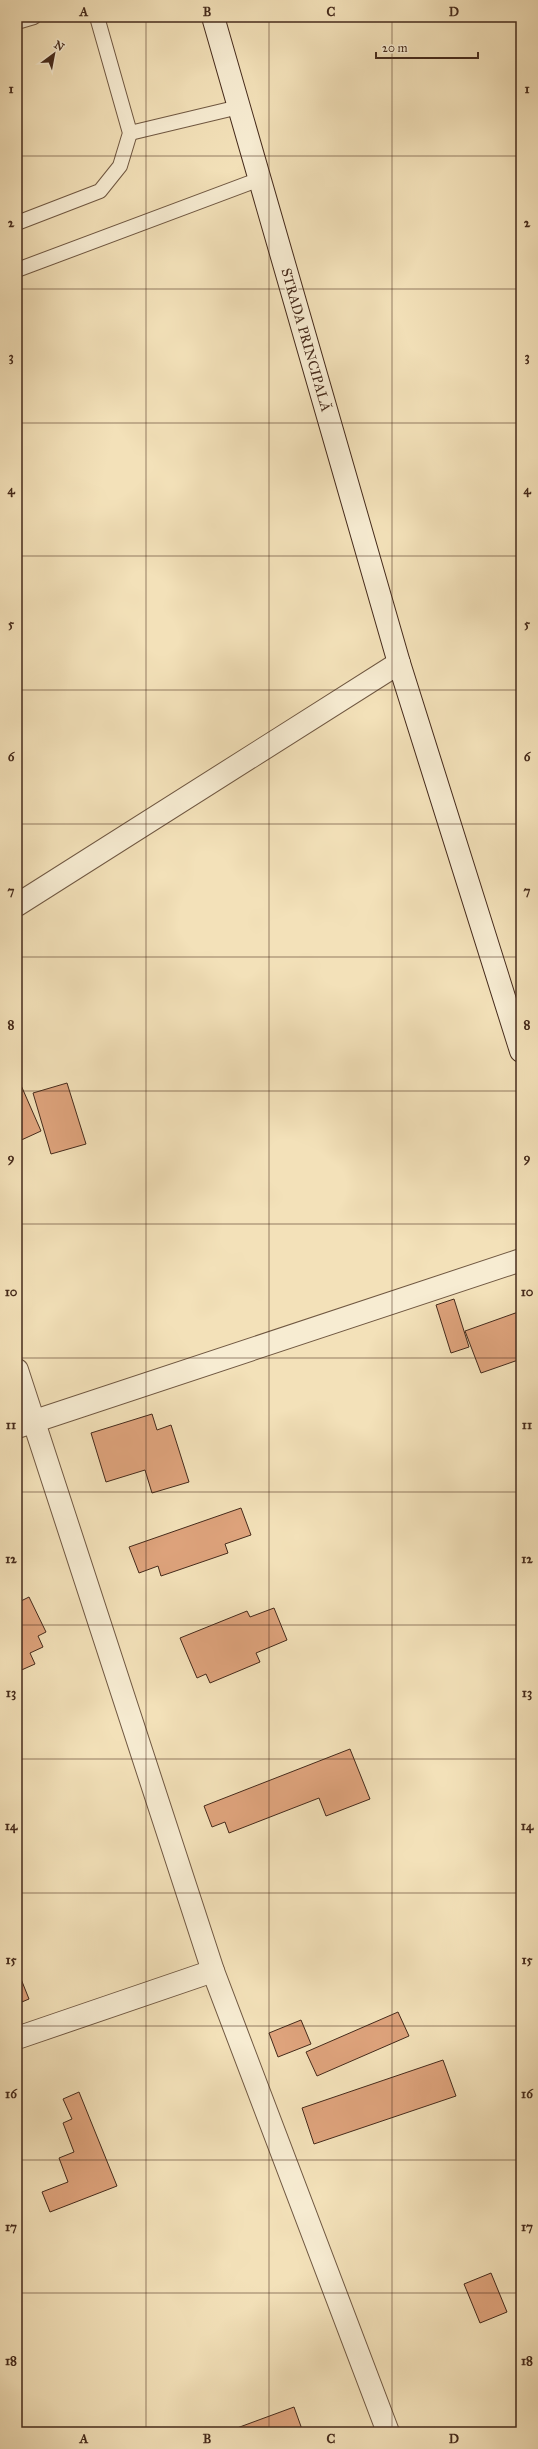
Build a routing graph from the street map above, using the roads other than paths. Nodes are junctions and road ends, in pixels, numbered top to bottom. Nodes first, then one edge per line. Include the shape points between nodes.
1 (34, 17) edge
2 (97, 17) edge
3 (213, 17) edge
4 (17, 22) edge
5 (239, 107) junction
6 (130, 133) junction
7 (260, 179) junction
8 (17, 223) edge
9 (17, 270) edge
10 (398, 663) junction
11 (17, 905) edge
12 (521, 1051) edge
13 (521, 1260) edge
14 (17, 1370) edge
15 (26, 1424) edge
16 (213, 1971) junction
17 (17, 2038) edge
18 (388, 2432) edge

1 - 4 lane
2 - 6 lane
3 - 5 street, STRADA PRINCIPALĂ
5 - 6 lane
5 - 7 street, STRADA PRINCIPALĂ
6 - 8 lane via 120,166 100,191
7 - 9 lane
7 - 10 street, STRADA PRINCIPALĂ
10 - 11 street
10 - 12 street, STRADA PRINCIPALĂ
13 - 15 street
14 - 15 street
15 - 16 street
16 - 17 street
16 - 18 street

